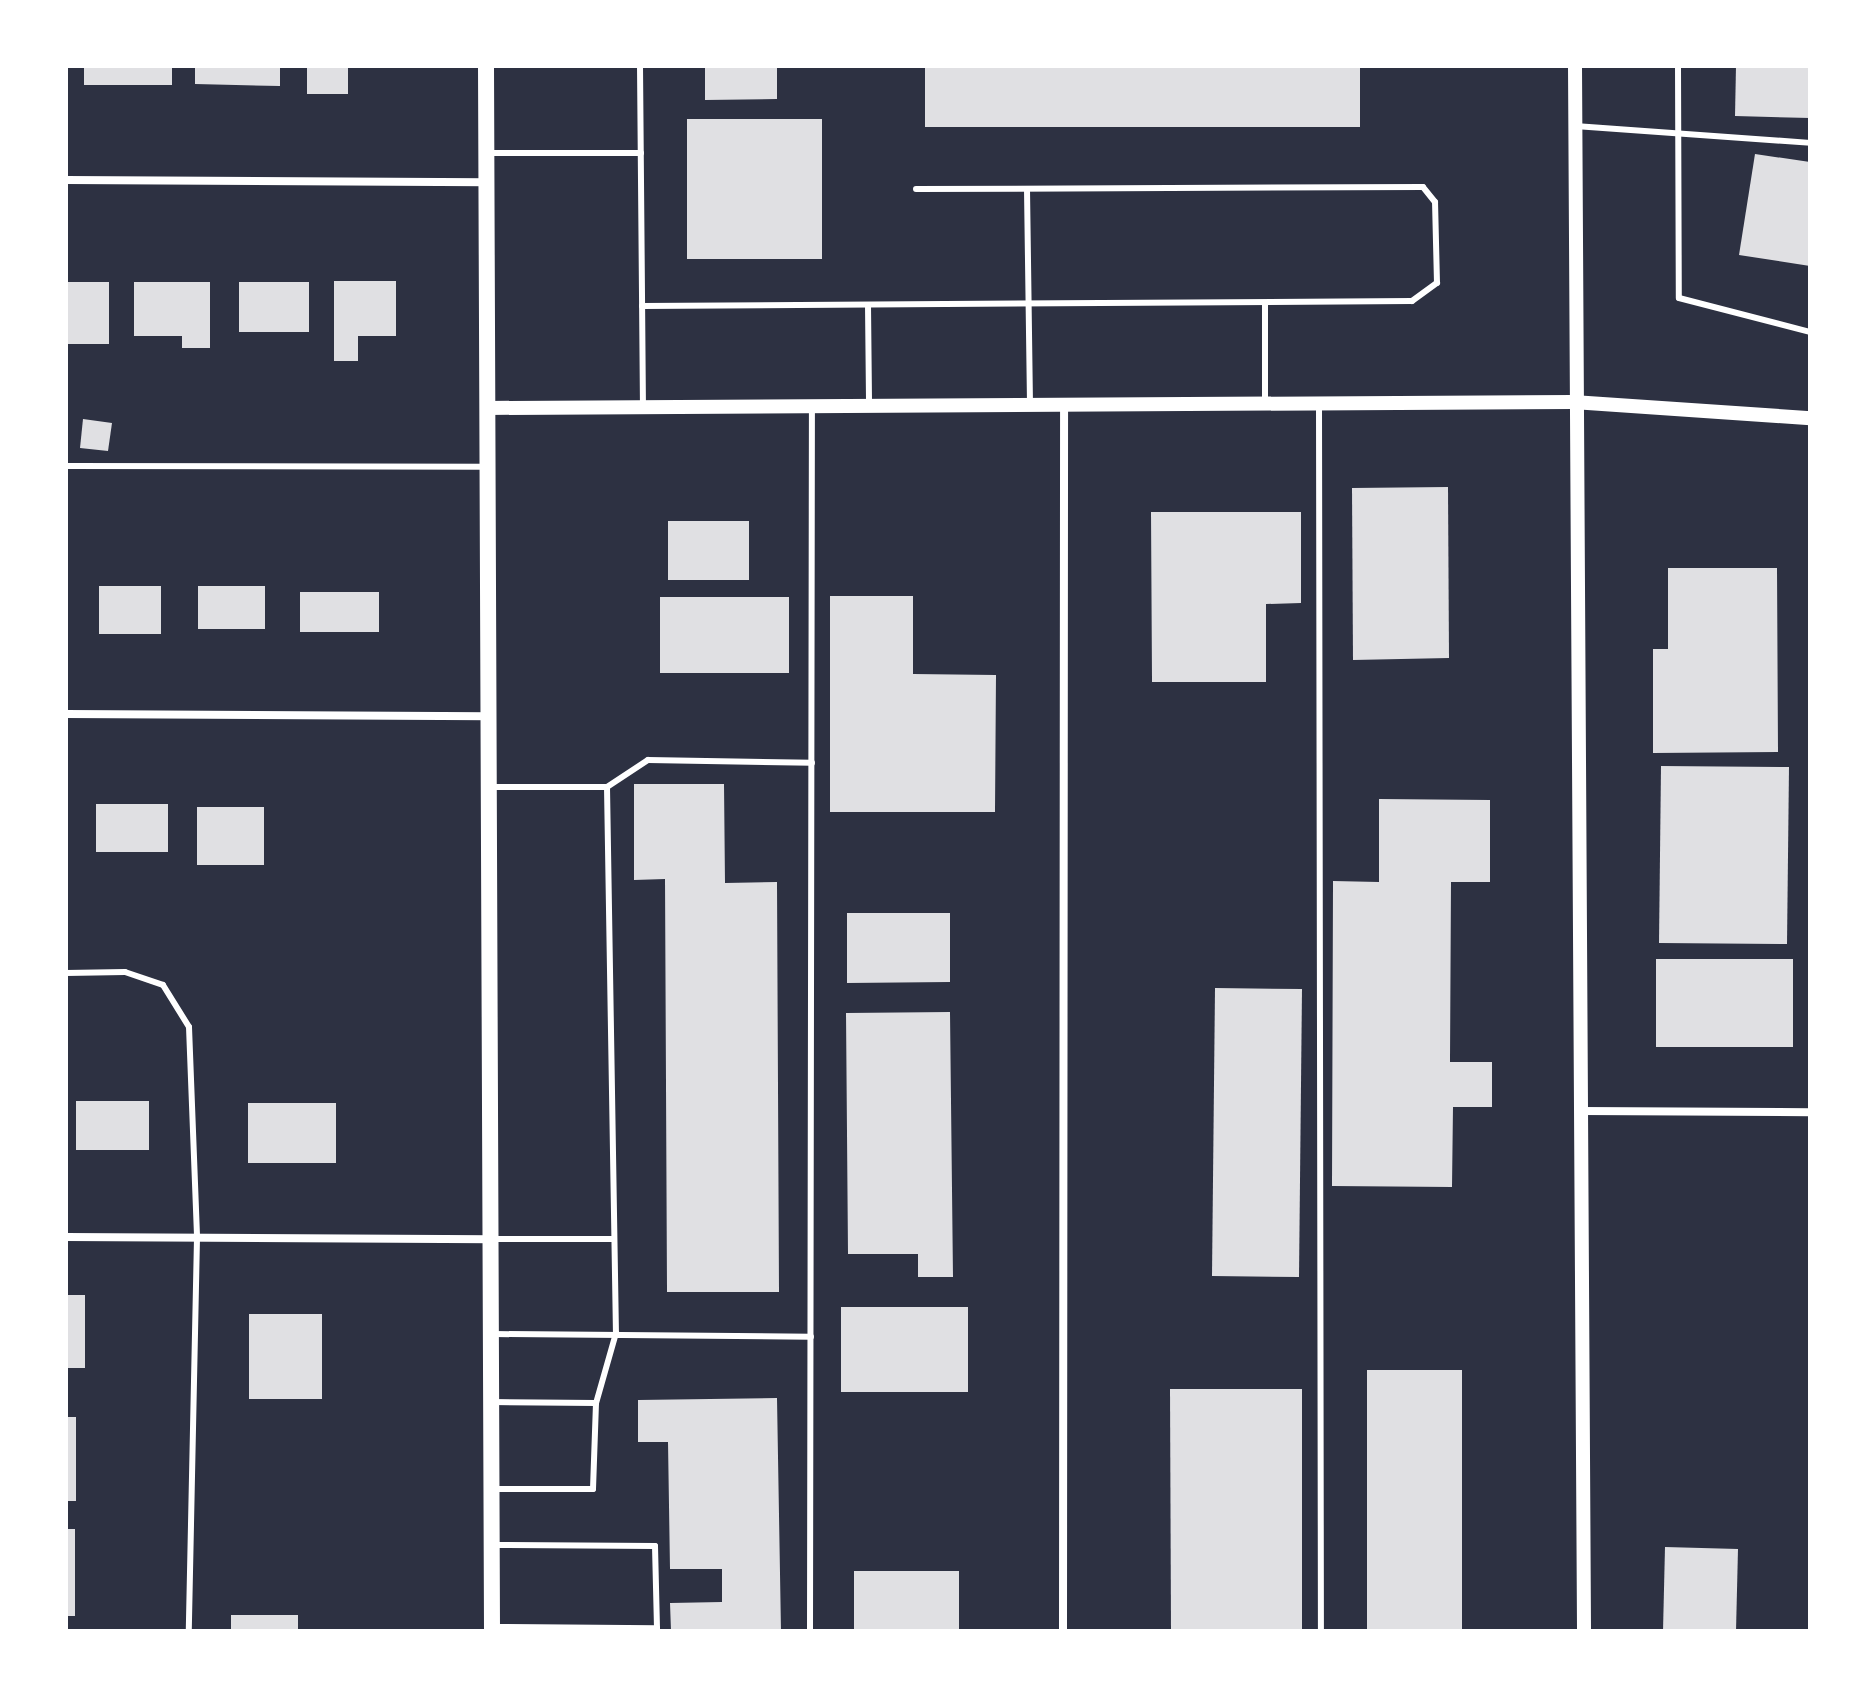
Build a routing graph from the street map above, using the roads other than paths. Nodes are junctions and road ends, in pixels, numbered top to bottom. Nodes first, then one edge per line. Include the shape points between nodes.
1 (486, 66) edge
2 (640, 66) edge
3 (1575, 66) edge
4 (1678, 66) edge
5 (1575, 126) junction
6 (1678, 131) junction
7 (1810, 143) edge
8 (487, 153) junction
9 (641, 153) junction
10 (66, 180) edge
11 (487, 182) junction
12 (916, 189) dead end
13 (1027, 189) junction
14 (1265, 303) junction
15 (1028, 304) junction
16 (868, 305) junction
17 (642, 306) junction
18 (1810, 332) edge
19 (1573, 402) junction
20 (1319, 403) junction
21 (1064, 404) junction
22 (1265, 404) junction
23 (1030, 405) junction
24 (812, 406) junction
25 (869, 406) junction
26 (643, 407) junction
27 (487, 408) junction
28 (1810, 418) edge
29 (66, 466) edge
30 (487, 467) junction
31 (66, 714) edge
32 (488, 716) junction
33 (812, 763) junction
34 (489, 787) junction
35 (607, 787) junction
36 (66, 973) edge
37 (1581, 1111) junction
38 (1810, 1112) edge
39 (66, 1237) edge
40 (197, 1238) junction
41 (492, 1239) junction
42 (614, 1239) junction
43 (616, 1333) junction
44 (492, 1334) junction
45 (811, 1337) junction
46 (492, 1402) junction
47 (596, 1403) junction
48 (492, 1489) junction
49 (492, 1545) junction
50 (492, 1629) edge
51 (606, 1630) edge
52 (189, 1631) edge
53 (810, 1631) edge
54 (1063, 1631) edge
55 (1321, 1631) edge
56 (1584, 1631) edge

1 - 8 main road
2 - 9 lane
3 - 5 street
4 - 6 lane
5 - 6 lane
5 - 19 street
6 - 7 lane
6 - 18 lane via 1679,298
8 - 9 lane
8 - 11 main road
9 - 17 lane
10 - 11 street
11 - 27 main road
12 - 13 lane
13 - 14 lane via 1423,187 1435,202 1437,283 1429,294 1412,301
13 - 15 lane
14 - 15 lane
14 - 22 lane
15 - 16 lane
15 - 23 lane
16 - 17 lane
16 - 25 lane
17 - 26 lane
19 - 20 street
19 - 28 street
19 - 37 street
20 - 22 street
20 - 55 lane
21 - 22 street
21 - 23 street
21 - 54 street
23 - 25 street
24 - 25 street
24 - 26 street
24 - 33 lane
26 - 27 street
27 - 30 main road
29 - 30 lane
30 - 32 main road
31 - 32 street
32 - 34 main road
33 - 35 lane via 648,760
33 - 45 lane
34 - 35 lane
34 - 41 main road
35 - 42 lane
36 - 40 lane via 125,972 163,985 189,1027
37 - 38 street
37 - 56 street
39 - 40 street
40 - 41 street
40 - 52 lane
41 - 42 lane
41 - 44 main road
42 - 43 lane
43 - 44 lane
43 - 45 lane
43 - 47 lane
44 - 46 main road
45 - 53 lane
46 - 47 lane
46 - 48 main road
47 - 48 lane via 593,1489
48 - 49 main road
49 - 50 main road
49 - 51 lane via 655,1546 657,1628
50 - 51 lane

